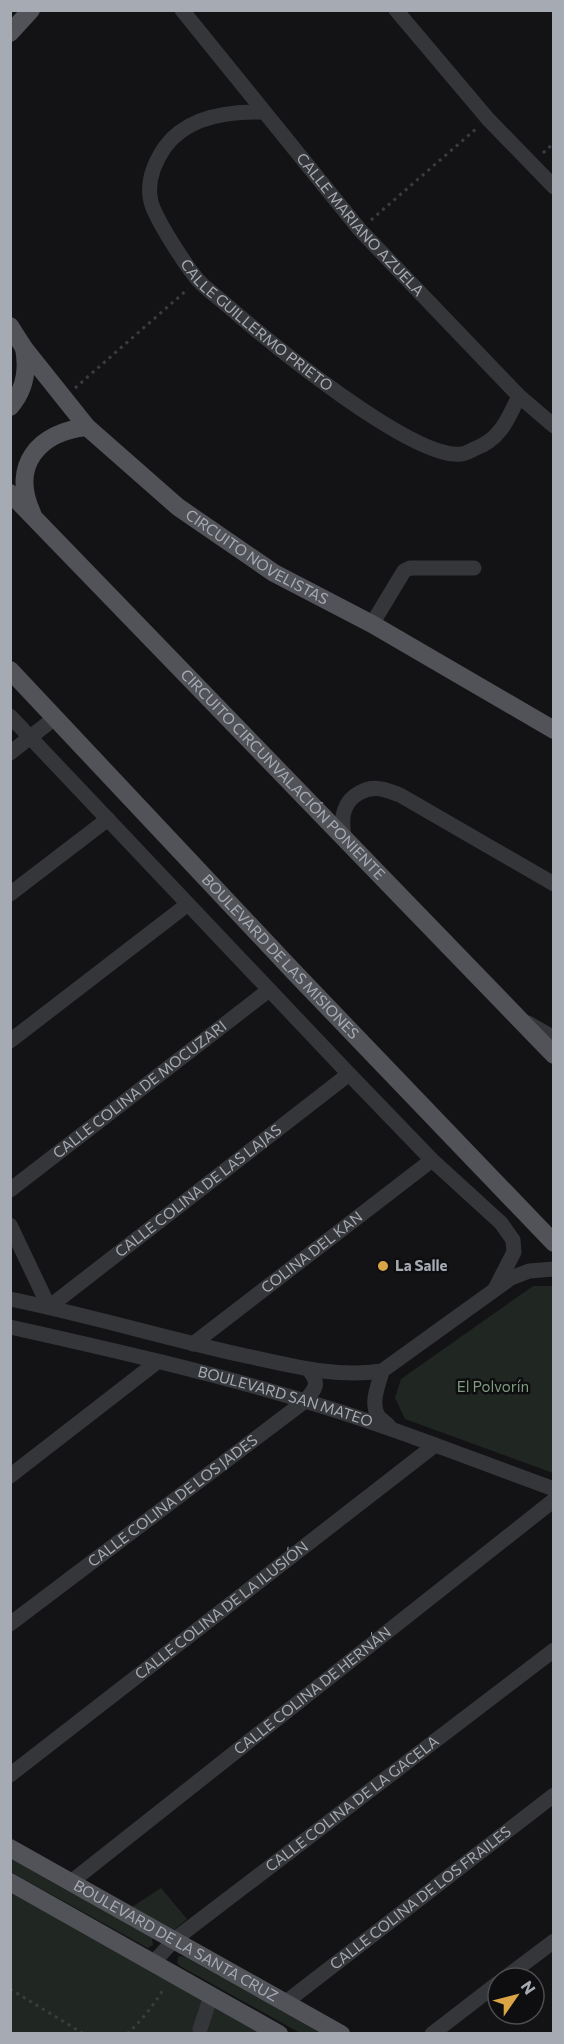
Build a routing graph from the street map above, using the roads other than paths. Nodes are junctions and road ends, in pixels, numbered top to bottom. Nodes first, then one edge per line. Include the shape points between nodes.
1 (31, 10) edge
2 (182, 10) edge
3 (396, 10) edge
4 (10, 33) edge
5 (264, 112) junction
6 (554, 187) edge
7 (10, 326) edge
8 (24, 348) junction
9 (519, 396) junction
10 (10, 407) edge
11 (554, 426) edge
12 (87, 427) junction
13 (10, 493) edge
14 (36, 520) junction
15 (474, 568) dead end
16 (372, 624) junction
17 (10, 670) edge
18 (10, 716) edge
19 (57, 717) junction
20 (554, 730) edge
21 (31, 737) junction
22 (10, 753) edge
23 (108, 819) junction
24 (344, 838) junction
25 (554, 884) edge
26 (10, 894) edge
27 (188, 904) junction
28 (269, 990) junction
29 (517, 1018) junction
30 (554, 1038) edge
31 (10, 1041) edge
32 (554, 1055) edge
33 (349, 1074) junction
34 (432, 1160) junction
35 (10, 1190) edge
36 (10, 1225) edge
37 (554, 1243) edge
38 (554, 1269) edge
39 (495, 1289) junction
40 (10, 1299) edge
41 (49, 1307) junction
42 (12, 1329) edge
43 (193, 1344) junction
44 (157, 1362) junction
45 (309, 1370) junction
46 (382, 1371) junction
47 (305, 1401) junction
48 (392, 1429) junction
49 (435, 1445) junction
50 (10, 1476) edge
51 (554, 1489) edge
52 (554, 1500) edge
53 (10, 1624) edge
54 (554, 1650) edge
55 (10, 1775) edge
56 (554, 1795) edge
57 (10, 1848) edge
58 (10, 1882) edge
59 (71, 1882) junction
60 (174, 1940) junction
61 (554, 1941) edge
62 (154, 1962) junction
63 (521, 1966) edge
64 (486, 1992) edge
65 (211, 1996) junction
66 (286, 2002) junction
67 (202, 2032) edge
68 (279, 2034) edge
69 (341, 2034) edge
70 (432, 2034) edge

1 - 4 main road
2 - 5 street, CALLE MARIANO AZUELA
3 - 6 street via 488,119
5 - 9 street, CALLE MARIANO AZUELA via 360,230
5 - 9 street, CALLE GUILLERMO PRIETO via 220,114 194,124 171,139 157,159 150,177 152,202 167,234 198,280 267,340 341,395 407,437 442,451 461,454 493,440 506,425
7 - 8 main road, CIRCUITO NOVELISTAS
8 - 10 main road via 25,377
8 - 12 main road, CIRCUITO NOVELISTAS
9 - 11 street, CALLE MARIANO AZUELA
12 - 14 main road via 52,436 33,452 25,490
12 - 16 main road, CIRCUITO NOVELISTAS via 178,507 264,567
13 - 14 main road, CIRCUITO CIRCUNVALACIÓN PONIENTE
14 - 24 main road, CIRCUITO CIRCUNVALACIÓN PONIENTE
15 - 16 street via 404,571
16 - 20 main road, CIRCUITO NOVELISTAS
17 - 19 main road, BOULEVARD DE LAS MISIONES
18 - 21 street, BOULEVARD DE LAS MISIONES
19 - 21 street
19 - 37 main road, BOULEVARD DE LAS MISIONES
21 - 22 street
21 - 23 street, BOULEVARD DE LAS MISIONES
23 - 26 street
23 - 27 street, BOULEVARD DE LAS MISIONES
24 - 25 street via 345,809 354,796 379,788 400,795
24 - 29 main road, CIRCUITO CIRCUNVALACIÓN PONIENTE
27 - 28 street, BOULEVARD DE LAS MISIONES
27 - 31 street
28 - 33 street, BOULEVARD DE LAS MISIONES
28 - 35 street, CALLE COLINA DE MOCUZARI
29 - 30 street
29 - 32 main road, CIRCUITO CIRCUNVALACIÓN PONIENTE
33 - 34 street, BOULEVARD DE LAS MISIONES
33 - 41 street, CALLE COLINA DE LAS LAJAS
34 - 39 street, BOULEVARD DE LAS MISIONES via 501,1223 513,1240 511,1262
34 - 43 street, COLINA DEL KAN
36 - 41 street
38 - 39 street via 529,1271
39 - 46 street
40 - 41 street, BOULEVARD SAN MATEO
41 - 43 street, BOULEVARD SAN MATEO
42 - 44 street, BOULEVARD SAN MATEO
43 - 45 street, BOULEVARD SAN MATEO
44 - 47 street, BOULEVARD SAN MATEO
44 - 50 street
45 - 46 street, BOULEVARD SAN MATEO via 345,1374
45 - 47 street via 316,1385
46 - 48 street via 376,1405 378,1416
47 - 48 street, BOULEVARD SAN MATEO
47 - 53 street, CALLE COLINA DE LOS JADES
48 - 49 street, BOULEVARD SAN MATEO
49 - 51 street, BOULEVARD SAN MATEO
49 - 55 street, CALLE COLINA DE LA ILUSIÓN
52 - 59 street, CALLE COLINA DE HERNÁN
54 - 60 street, CALLE COLINA DE LA GACELA
56 - 66 street, CALLE COLINA DE LOS FRAILES
57 - 59 main road, BOULEVARD DE LA SANTA CRUZ
58 - 62 main road, BOULEVARD DE LA SANTA CRUZ
59 - 60 main road, BOULEVARD DE LA SANTA CRUZ
60 - 62 street, CALLE COLINA DE LA GACELA
60 - 66 main road, BOULEVARD DE LA SANTA CRUZ
61 - 63 street
62 - 65 main road, BOULEVARD DE LA SANTA CRUZ
64 - 70 street
65 - 67 street
65 - 68 main road, BOULEVARD DE LA SANTA CRUZ
66 - 69 main road, BOULEVARD DE LA SANTA CRUZ

